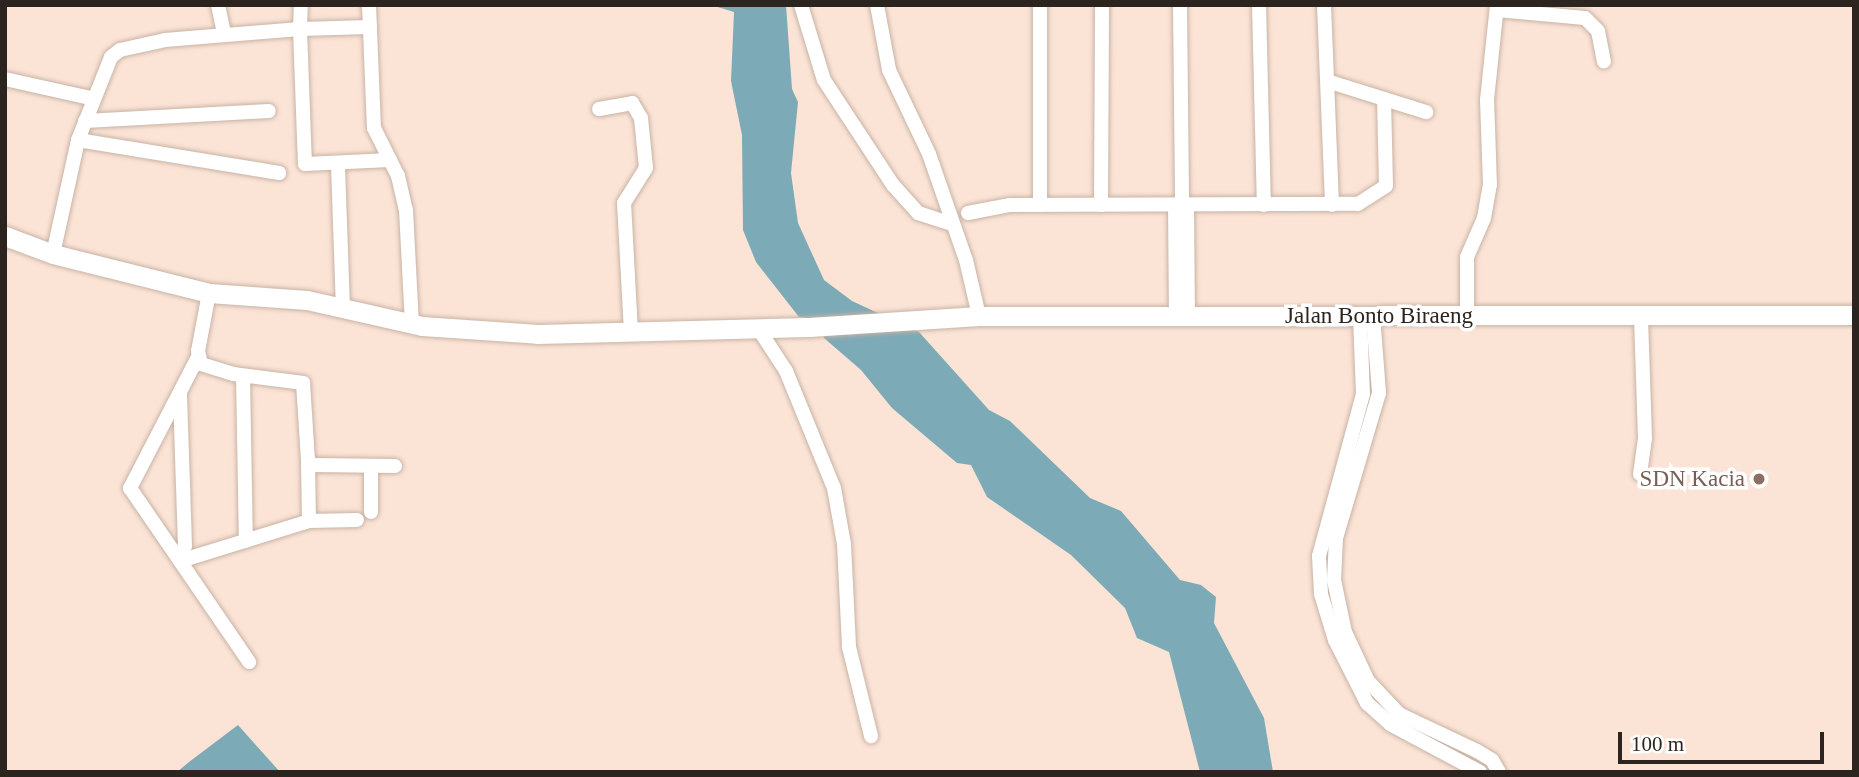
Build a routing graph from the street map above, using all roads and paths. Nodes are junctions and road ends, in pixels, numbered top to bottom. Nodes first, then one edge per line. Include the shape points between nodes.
1 (218, 5) edge
2 (301, 5) edge
3 (369, 5) edge
4 (801, 5) edge
5 (877, 5) edge
6 (1040, 5) edge
7 (1102, 5) edge
8 (1180, 5) edge
9 (1259, 5) edge
10 (1324, 5) edge
11 (1497, 8) edge
12 (370, 27) junction
13 (300, 29) junction
14 (223, 33) junction
15 (1604, 61) dead end
16 (5, 79) edge
17 (1330, 82) junction
18 (91, 98) junction
19 (1384, 99) junction
20 (600, 109) dead end
21 (270, 111) dead end
22 (1426, 112) dead end
23 (85, 121) junction
24 (78, 140) junction
25 (390, 160) junction
26 (338, 166) junction
27 (279, 173) dead end
28 (1040, 205) junction
29 (1101, 205) junction
30 (1182, 205) junction
31 (1264, 205) junction
32 (1332, 205) junction
33 (968, 213) dead end
34 (952, 224) junction
35 (5, 236) edge
36 (53, 254) junction
37 (208, 293) junction
38 (343, 309) junction
39 (1467, 315) junction
40 (1854, 315) edge
41 (979, 316) junction
42 (1366, 316) junction
43 (1641, 316) junction
44 (1182, 317) junction
45 (412, 324) junction
46 (758, 328) junction
47 (631, 333) junction
48 (198, 357) junction
49 (243, 376) junction
50 (180, 392) junction
51 (308, 461) junction
52 (372, 466) junction
53 (395, 466) dead end
54 (1640, 474) dead end
55 (371, 512) dead end
56 (357, 520) dead end
57 (309, 521) junction
58 (246, 541) junction
59 (180, 561) junction
60 (250, 662) dead end
61 (871, 736) dead end
62 (1480, 772) edge
63 (1499, 772) edge

1 - 14 street
2 - 13 street
3 - 12 street
4 - 34 street via 824,80 892,185 918,214
5 - 34 street via 890,70 929,154
6 - 28 street
7 - 29 street
8 - 30 street
9 - 31 street
10 - 17 street
11 - 15 street via 1585,18 1598,31
11 - 39 street via 1487,100 1490,185 1484,218 1467,257
12 - 13 street
12 - 25 street via 374,128
13 - 14 street
13 - 26 street via 305,164
14 - 18 street via 120,50 107,63
16 - 18 street
17 - 19 street
17 - 32 street
18 - 23 street
19 - 22 street
19 - 32 street via 1386,186 1358,204
20 - 47 street via 632,103 641,118 646,168 624,203
21 - 23 street
23 - 24 street
24 - 27 street
24 - 36 street
25 - 26 street
25 - 45 street via 406,210
26 - 38 street
28 - 29 street
28 - 33 street
29 - 30 street
30 - 31 street
30 - 44 street
31 - 32 street
34 - 41 street
35 - 36 street, Jalan Bonto Biraeng
36 - 37 street, Jalan Bonto Biraeng
37 - 38 street, Jalan Bonto Biraeng via 307,300
37 - 48 street
38 - 45 street, Jalan Bonto Biraeng
39 - 42 street, Jalan Bonto Biraeng
39 - 43 street, Jalan Bonto Biraeng
40 - 43 street, Jalan Bonto Biraeng
41 - 44 street, Jalan Bonto Biraeng
41 - 46 street, Jalan Bonto Biraeng
42 - 44 street, Jalan Bonto Biraeng
42 - 62 street via 1363,394 1322,544 1321,594 1335,640 1367,703 1390,724
42 - 63 street via 1379,393 1336,538 1334,580 1345,632 1367,681 1399,714 1478,751 1492,760
43 - 54 street via 1645,438
45 - 47 street, Jalan Bonto Biraeng via 538,334
46 - 47 street, Jalan Bonto Biraeng
46 - 61 street via 786,371 834,488 844,544 849,647
48 - 49 street via 202,365
48 - 50 street
49 - 51 street via 304,384
49 - 58 street
50 - 59 street via 185,546
50 - 59 street via 130,488
51 - 52 street
51 - 57 street
52 - 53 street
52 - 55 street
56 - 57 street
57 - 58 street
58 - 59 street
59 - 60 street

